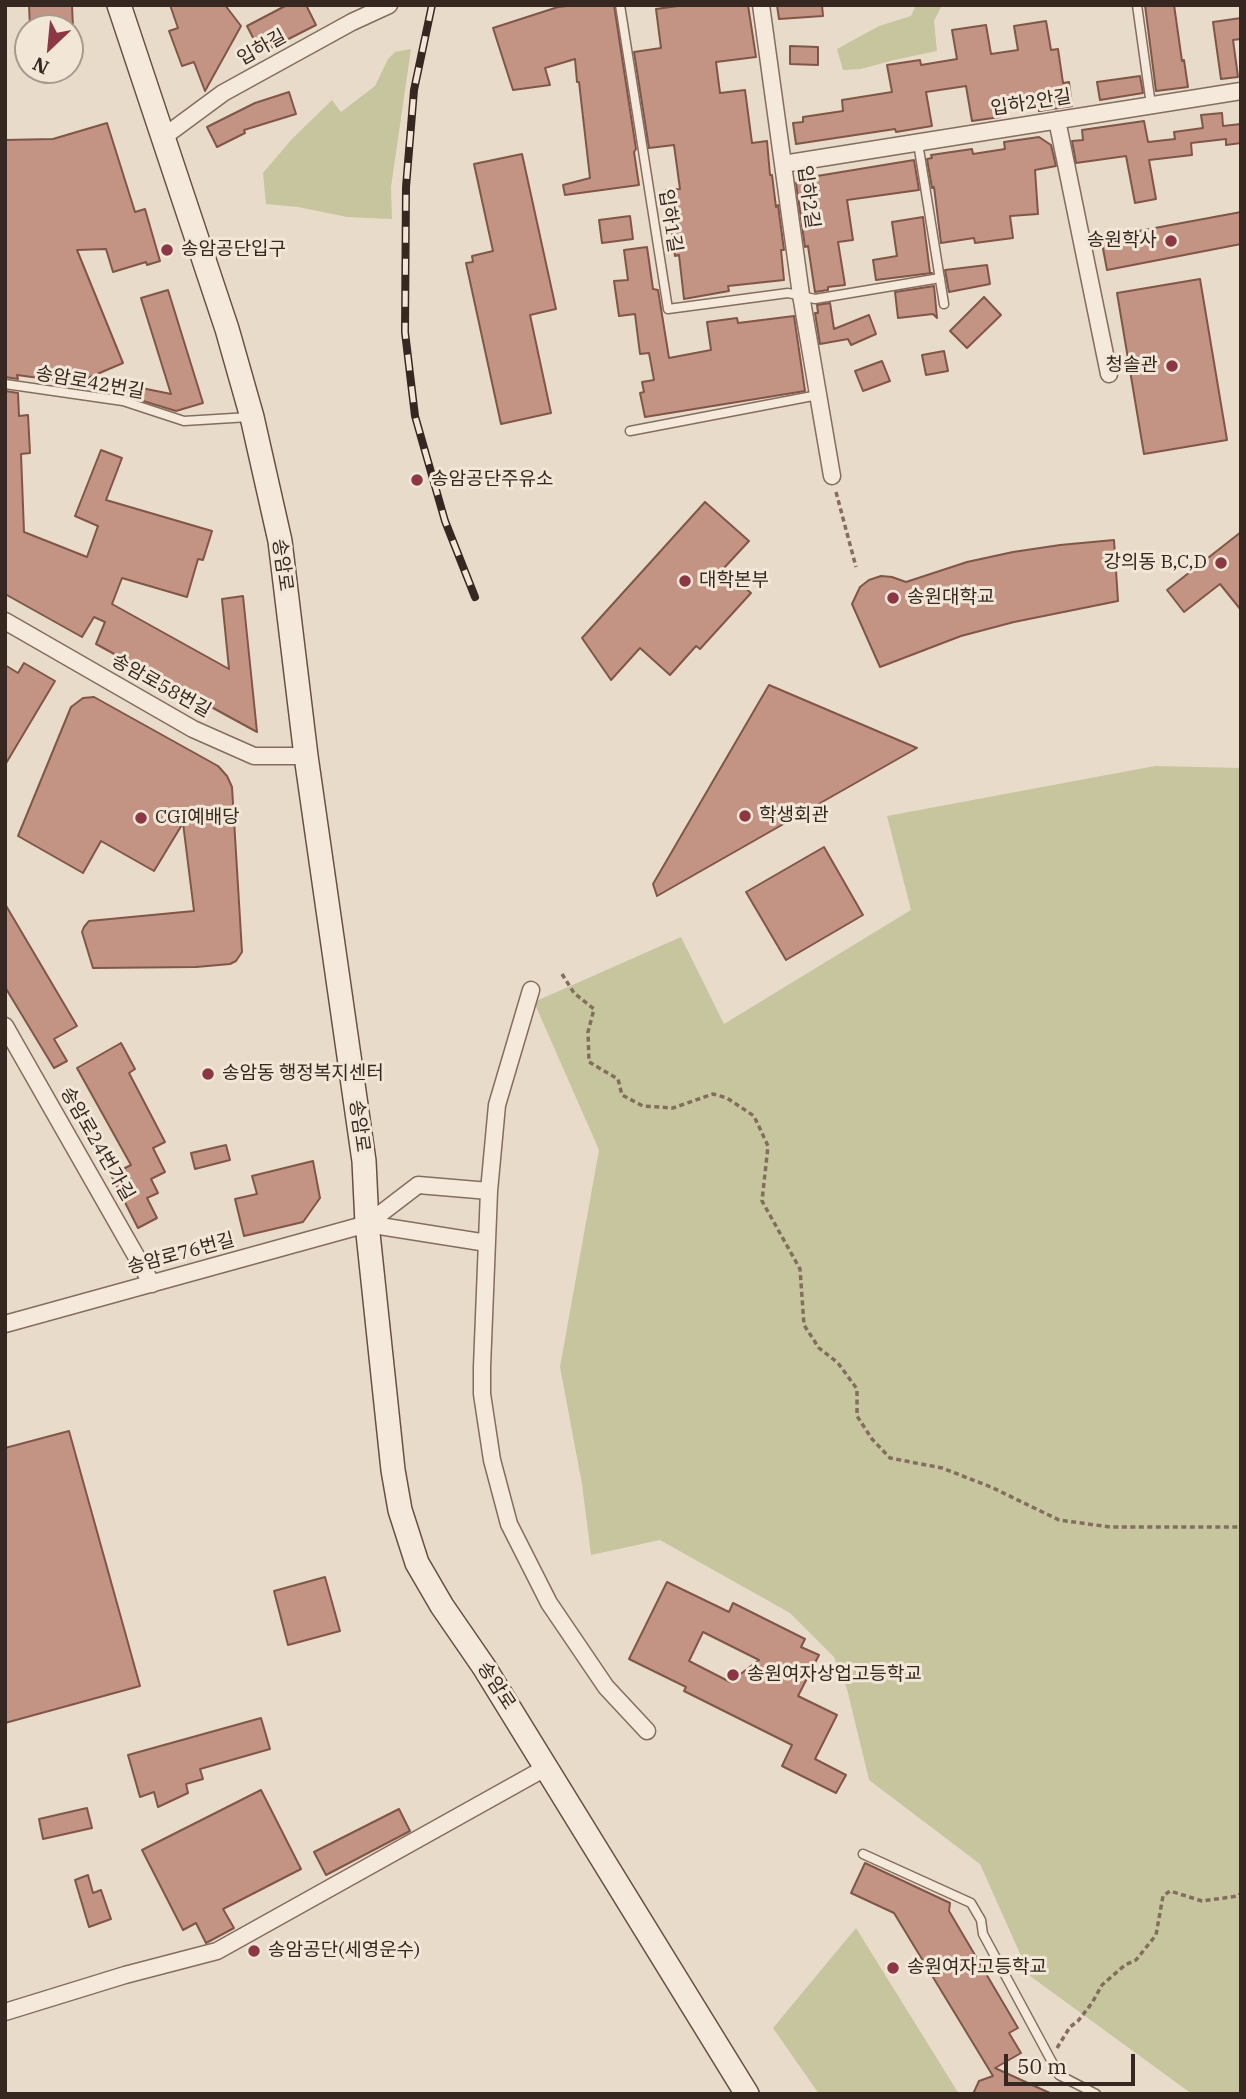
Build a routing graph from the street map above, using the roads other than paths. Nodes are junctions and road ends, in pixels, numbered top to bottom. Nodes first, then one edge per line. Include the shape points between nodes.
1 (119, 5) edge
2 (389, 5) edge
3 (620, 5) edge
4 (761, 5) edge
5 (1137, 5) edge
6 (1241, 91) edge
7 (1151, 105) junction
8 (1057, 120) junction
9 (162, 138) junction
10 (918, 143) junction
11 (783, 164) junction
12 (940, 278) junction
13 (801, 295) junction
14 (944, 304) dead end
15 (1109, 374) dead end
16 (5, 384) edge
17 (818, 395) junction
18 (252, 416) junction
19 (630, 430) dead end
20 (832, 476) road end
21 (5, 621) edge
22 (306, 757) junction
23 (531, 990) dead end
24 (5, 1026) edge
25 (489, 1191) junction
26 (367, 1224) junction
27 (487, 1243) junction
28 (152, 1284) junction
29 (5, 1324) edge
30 (647, 1731) dead end
31 (547, 1768) junction
32 (863, 1854) dead end
33 (5, 2012) edge
34 (747, 2094) edge
35 (1097, 2094) edge

1 - 9 main road, 송암로
2 - 9 street, 입하길 via 223,93
3 - 13 lane, 입하1길 via 668,309
4 - 11 street, 입하2길
5 - 7 lane
6 - 7 street, 입하2안길
7 - 8 street, 입하2안길
8 - 10 street, 입하2안길
8 - 15 street
9 - 18 main road, 송암로
10 - 11 street, 입하2안길
10 - 12 lane
11 - 13 street, 입하2길
12 - 13 lane via 815,299
12 - 14 lane
13 - 17 street, 입하2길
16 - 18 lane, 송암로42번길 via 123,401 184,421
17 - 19 lane
17 - 20 street, 입하2길
18 - 22 main road, 송암로 via 280,541
21 - 22 street, 송암로58번길 via 193,729 254,756
22 - 26 main road, 송암로 via 364,1161
23 - 25 street via 497,1105
24 - 28 street, 송암로24번가길
25 - 26 street via 418,1185
25 - 27 street
26 - 27 street
26 - 28 street, 송암로76번길
26 - 31 main road, 송암로 via 393,1470 417,1563
27 - 30 street via 482,1394 492,1461 509,1524 549,1603 606,1687
28 - 29 street, 송암로76번길
31 - 33 street via 217,1951
31 - 34 main road, 송암로
32 - 35 lane via 971,1902 983,1934 1059,2075

